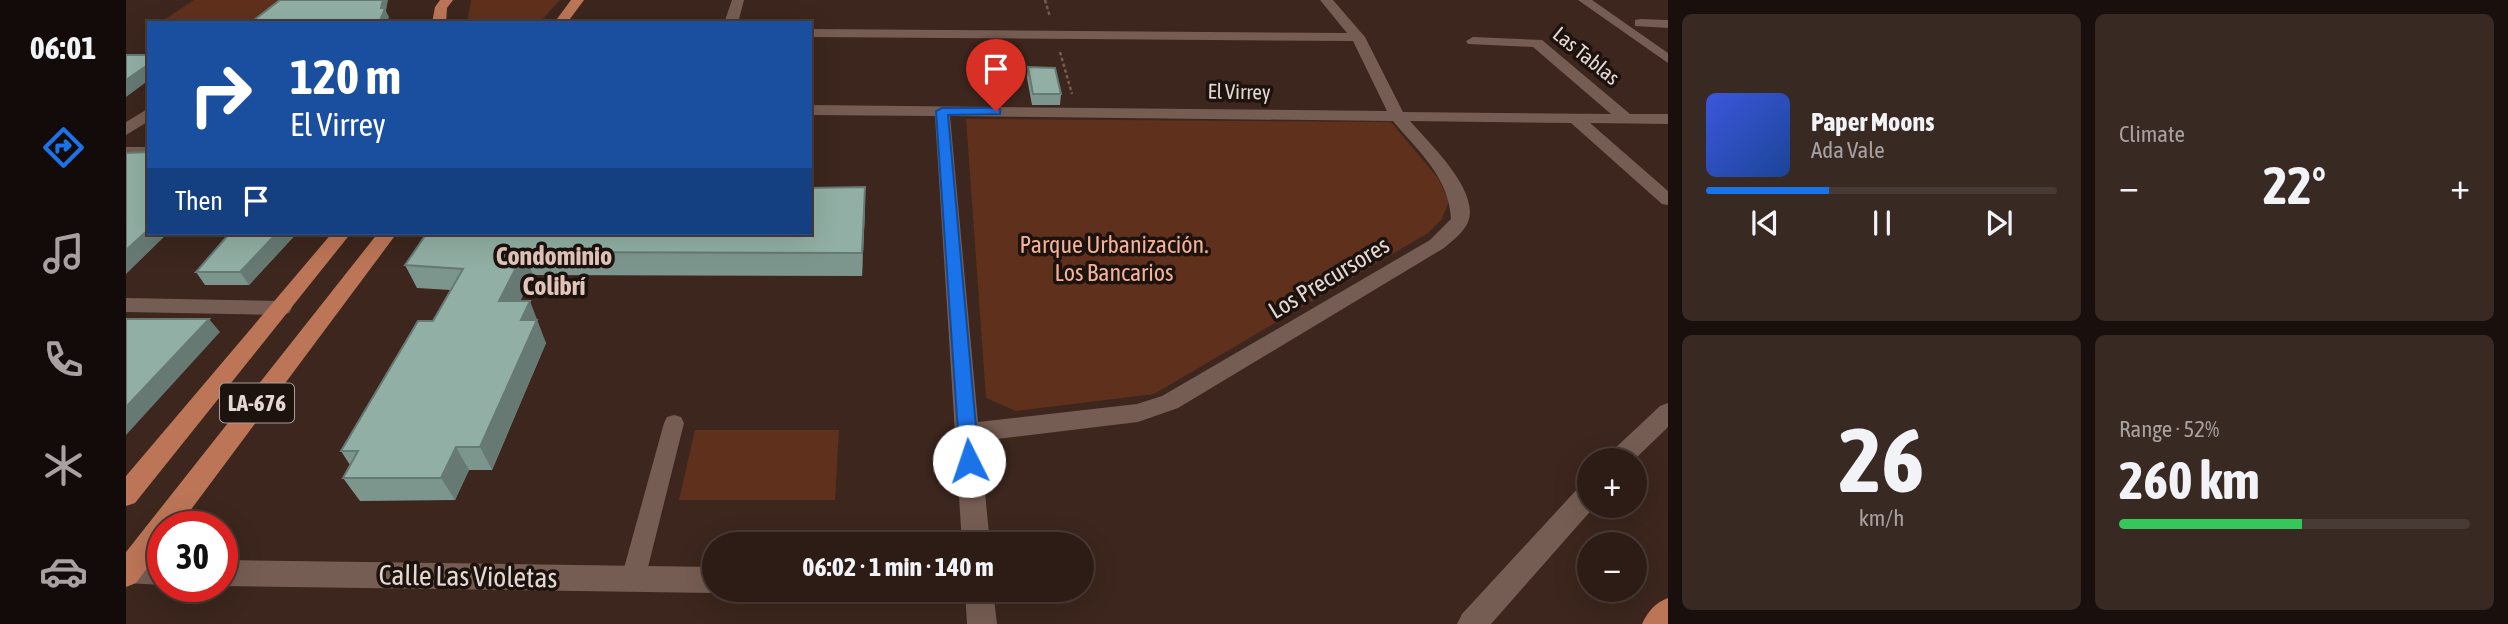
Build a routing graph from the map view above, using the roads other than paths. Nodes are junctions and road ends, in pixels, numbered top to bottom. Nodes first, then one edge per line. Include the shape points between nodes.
1 (578, 0) edge
2 (738, 0) edge
3 (1326, 0) edge
4 (1584, 0) edge
5 (1608, 0) edge
6 (442, 2) edge
7 (439, 21) edge
8 (562, 21) edge
9 (732, 21) edge
10 (1640, 23) junction
11 (1668, 24) edge
12 (812, 33) edge
13 (1358, 37) junction
14 (1473, 41) dead end
15 (1668, 43) edge
16 (1668, 59) edge
17 (812, 110) edge
18 (942, 111) junction
19 (147, 114) edge
20 (1397, 115) junction
21 (1574, 117) junction
22 (1625, 117) junction
23 (1668, 120) edge
24 (126, 130) edge
25 (126, 152) edge
26 (147, 152) edge
27 (1668, 200) edge
28 (340, 235) edge
29 (386, 235) edge
30 (126, 305) edge
31 (282, 308) junction
32 (1668, 412) edge
33 (674, 423) dead end
34 (967, 433) junction
35 (1631, 448) edge
36 (126, 495) edge
37 (1577, 507) edge
38 (975, 532) edge
39 (147, 572) edge
40 (127, 573) edge
41 (238, 573) edge
42 (633, 579) junction
43 (702, 580) edge
44 (980, 602) edge
45 (1668, 612) edge
46 (982, 624) edge
47 (1472, 624) edge
48 (1657, 624) edge

1 - 8 main road
2 - 9 street
3 - 13 street, Los Precursores
4 - 16 street
5 - 10 street
6 - 7 main road
10 - 11 street
10 - 15 street
12 - 13 street
13 - 20 street, Los Precursores
14 - 22 street, Las Tablas via 1537,43
17 - 18 street, El Virrey
18 - 20 street, El Virrey
18 - 34 street
19 - 24 street
20 - 21 street, El Virrey
20 - 34 street, Los Precursores via 1450,179 1459,199 1460,219 1437,244 1170,401 1138,413
21 - 22 street, El Virrey
21 - 27 street
22 - 23 street, El Virrey
25 - 26 street
28 - 31 main road, LA-676
29 - 40 main road, LA-676
30 - 31 street
31 - 36 main road, LA-676
32 - 35 street
33 - 42 lane
34 - 38 street
37 - 47 street
39 - 40 street
41 - 42 street, Calle Las Violetas
42 - 43 street, Calle Las Violetas
44 - 46 street
45 - 48 main road

